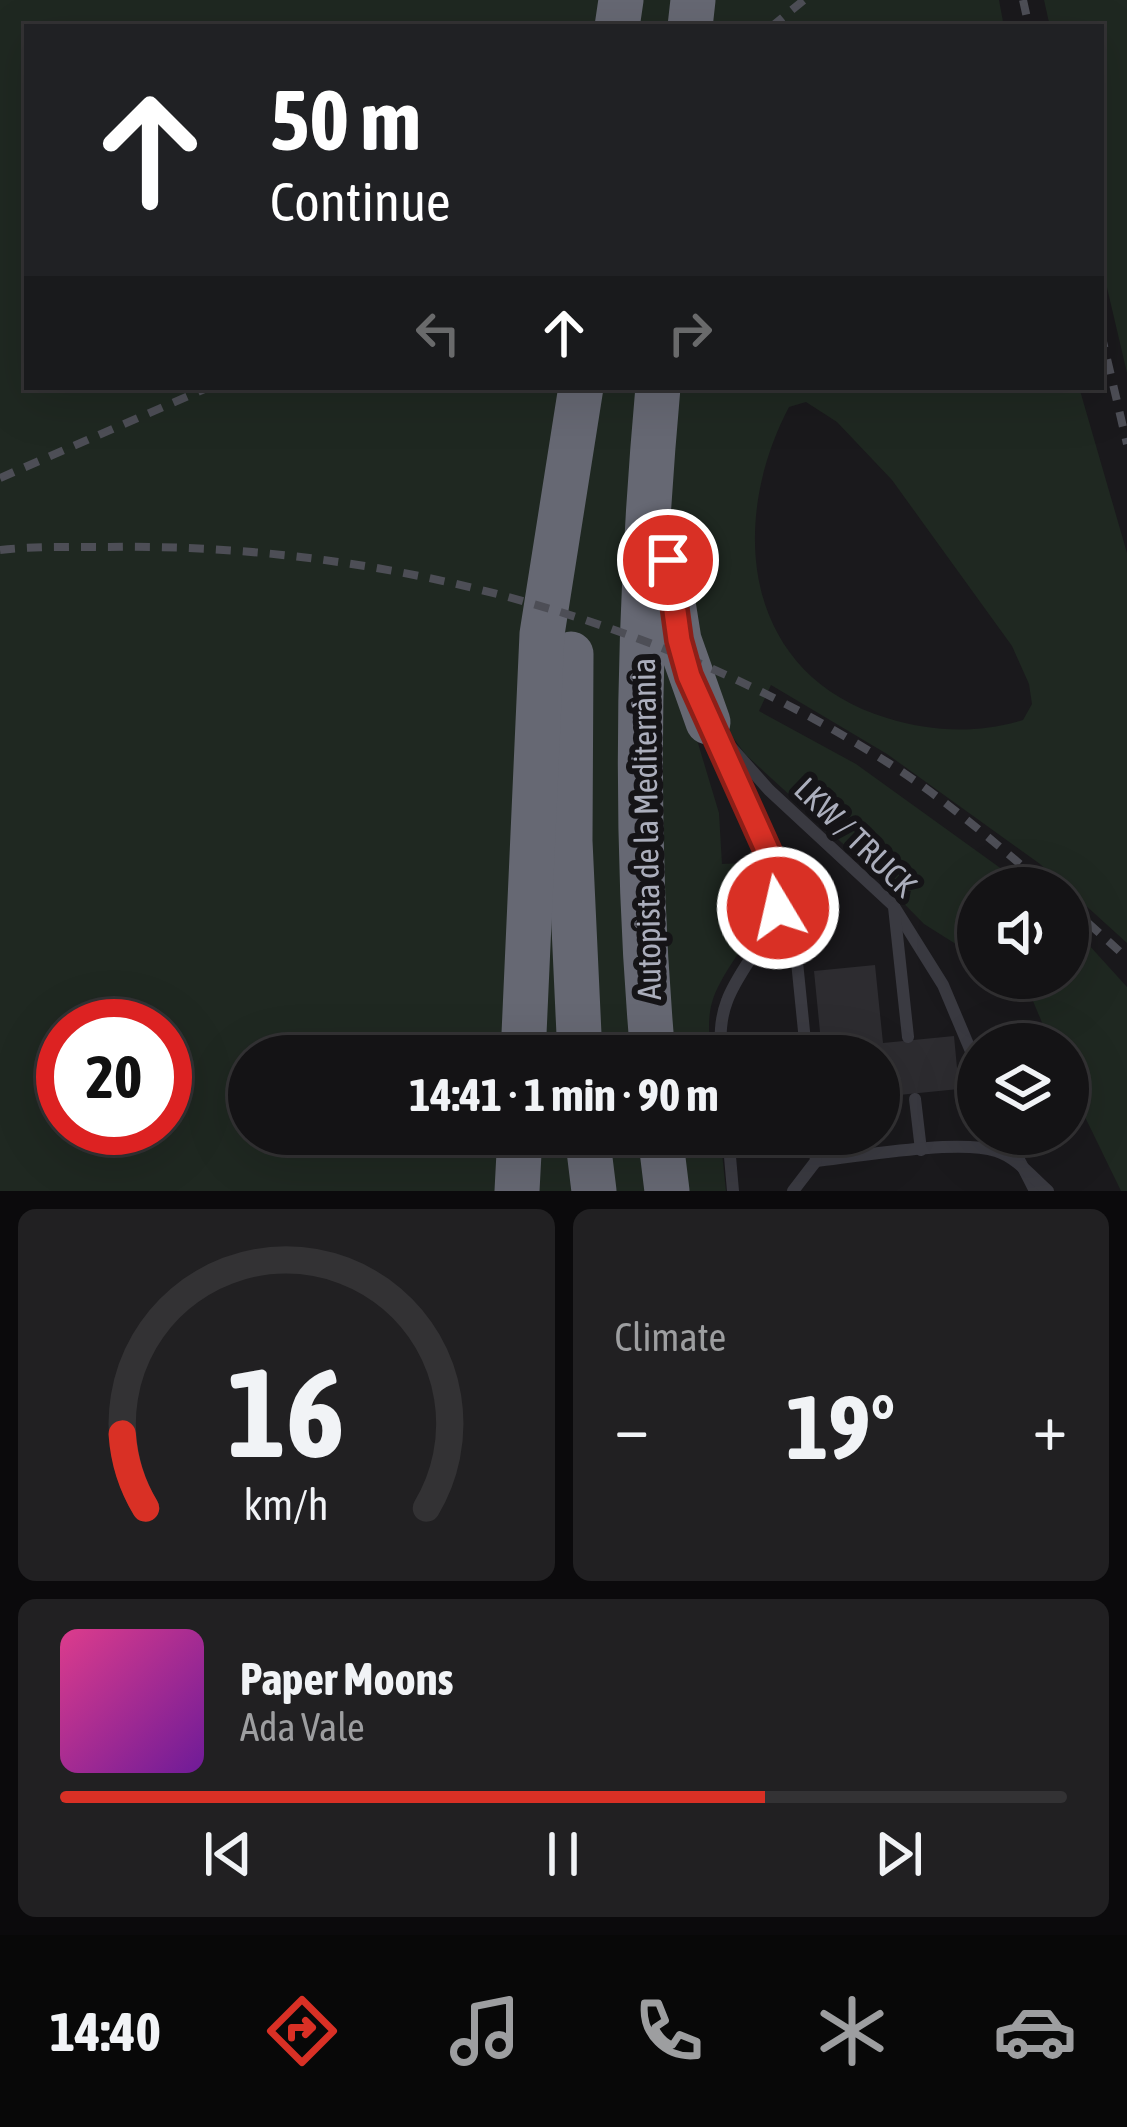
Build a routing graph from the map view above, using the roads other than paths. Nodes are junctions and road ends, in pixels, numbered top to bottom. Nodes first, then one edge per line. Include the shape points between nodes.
1 (582, 390) edge
2 (582, 390) edge
3 (658, 390) edge
4 (650, 472) junction
5 (708, 722) junction
6 (778, 874) junction
7 (893, 904) junction
8 (959, 1023) edge
9 (524, 1035) edge
10 (579, 1035) edge
11 (652, 1035) edge
12 (720, 1035) edge
13 (804, 1035) edge
14 (908, 1037) dead end
15 (915, 1099) dead end
16 (921, 1150) junction
17 (519, 1155) edge
18 (590, 1155) edge
19 (663, 1155) edge
20 (730, 1155) edge
21 (815, 1155) edge
22 (1015, 1155) edge
23 (816, 1161) junction
24 (1020, 1167) junction
25 (517, 1191) edge
26 (594, 1191) edge
27 (667, 1191) edge
28 (733, 1191) edge
29 (793, 1191) edge
30 (1035, 1191) edge
31 (1048, 1191) edge

1 - 9 highway via 542,634
2 - 10 highway via 569,708
3 - 4 highway, Autopista de la Mediterrània
4 - 5 highway via 679,640
4 - 11 highway, Autopista de la Mediterrània via 641,764
5 - 6 lane
5 - 7 lane, LKW / TRUCK
6 - 12 lane via 778,908 726,1003
6 - 13 lane via 792,920
7 - 8 lane, LKW / TRUCK
7 - 14 lane
15 - 16 lane
16 - 23 lane
16 - 24 lane via 981,1148
17 - 25 highway
18 - 26 highway
19 - 27 highway
20 - 28 lane
21 - 23 lane
22 - 24 lane
23 - 29 lane
24 - 30 lane
24 - 31 lane

